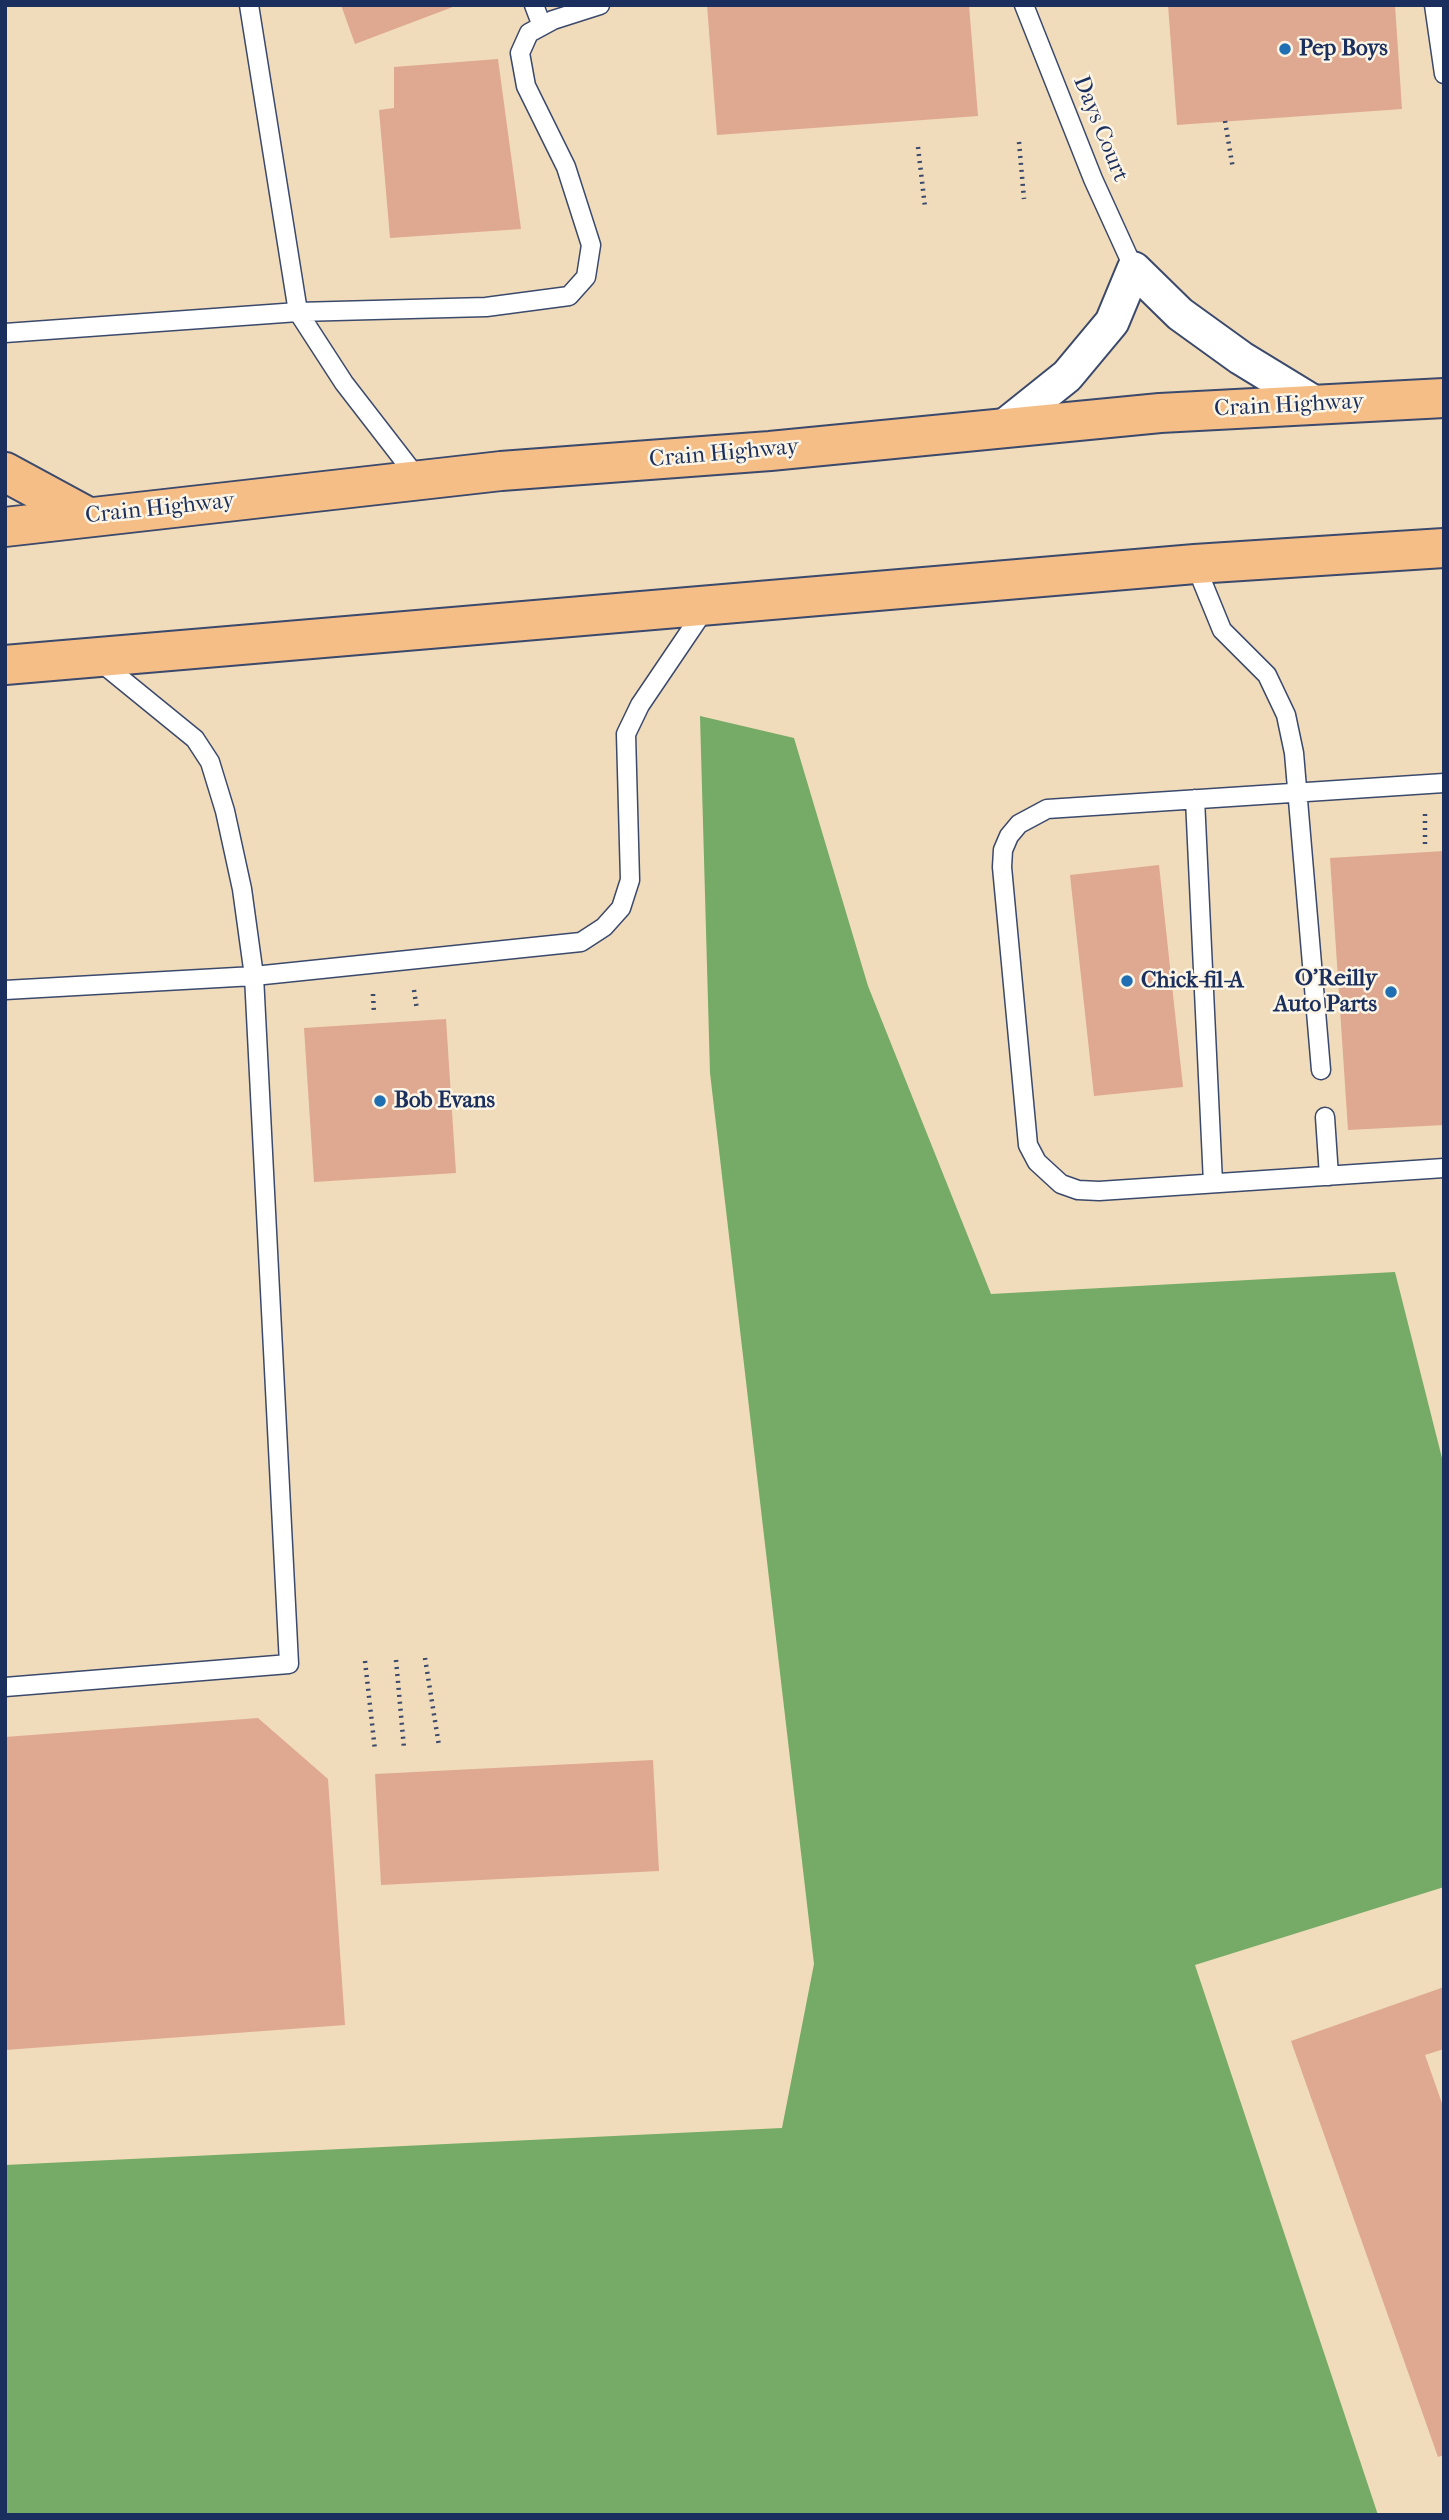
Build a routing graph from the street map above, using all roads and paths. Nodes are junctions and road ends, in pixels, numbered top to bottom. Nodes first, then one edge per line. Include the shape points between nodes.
1 (249, 5) edge
2 (534, 5) edge
3 (600, 5) edge
4 (1024, 5) edge
5 (1434, 5) edge
6 (542, 26) junction
7 (1444, 74) edge
8 (1225, 121) dead end
9 (1019, 142) dead end
10 (918, 147) dead end
11 (1233, 169) dead end
12 (1024, 199) dead end
13 (925, 207) dead end
14 (1134, 270) junction
15 (298, 312) junction
16 (5, 333) edge
17 (1444, 398) edge
18 (1318, 405) junction
19 (1002, 428) junction
20 (5, 472) edge
21 (420, 481) junction
22 (88, 517) junction
23 (5, 527) edge
24 (1444, 548) edge
25 (1195, 564) junction
26 (707, 606) junction
27 (92, 656) junction
28 (5, 665) edge
29 (1444, 783) edge
30 (1297, 792) junction
31 (1195, 799) junction
32 (254, 976) junction
33 (5, 990) edge
34 (1321, 1070) dead end
35 (1325, 1116) dead end
36 (1444, 1168) edge
37 (1329, 1176) junction
38 (1213, 1183) junction
39 (425, 1658) dead end
40 (396, 1660) dead end
41 (365, 1661) dead end
42 (5, 1687) edge
43 (439, 1746) dead end
44 (404, 1748) dead end
45 (376, 1750) dead end

1 - 15 lane
2 - 6 lane
3 - 6 lane
4 - 14 lane, Days Court
5 - 7 lane
6 - 15 lane via 529,33 520,53 526,86 566,167 592,245 586,277 569,296 486,307
8 - 11 path
9 - 12 path
10 - 13 path
14 - 18 street via 1180,314
14 - 19 street via 1111,321 1067,376
15 - 16 lane
15 - 21 lane via 344,383
17 - 18 highway, Crain Highway
18 - 19 highway, Crain Highway
19 - 21 highway, Crain Highway
20 - 22 highway
21 - 22 highway, Crain Highway
22 - 23 highway, Crain Highway
24 - 25 highway
25 - 26 highway
25 - 30 lane via 1222,630 1267,675 1286,715
26 - 27 highway
26 - 32 lane via 640,705 626,734 630,880 621,908 604,927 581,942
27 - 28 highway
27 - 32 lane via 173,718 210,762 239,876
29 - 30 lane
30 - 31 lane
30 - 34 lane
31 - 38 lane
31 - 38 lane via 1047,809 1019,824 1009,836 1002,866 1028,1145 1037,1161 1061,1184 1078,1190
32 - 33 lane
32 - 42 lane via 289,1664
35 - 37 lane
36 - 37 lane
37 - 38 lane
39 - 43 path
40 - 44 path
41 - 45 path

